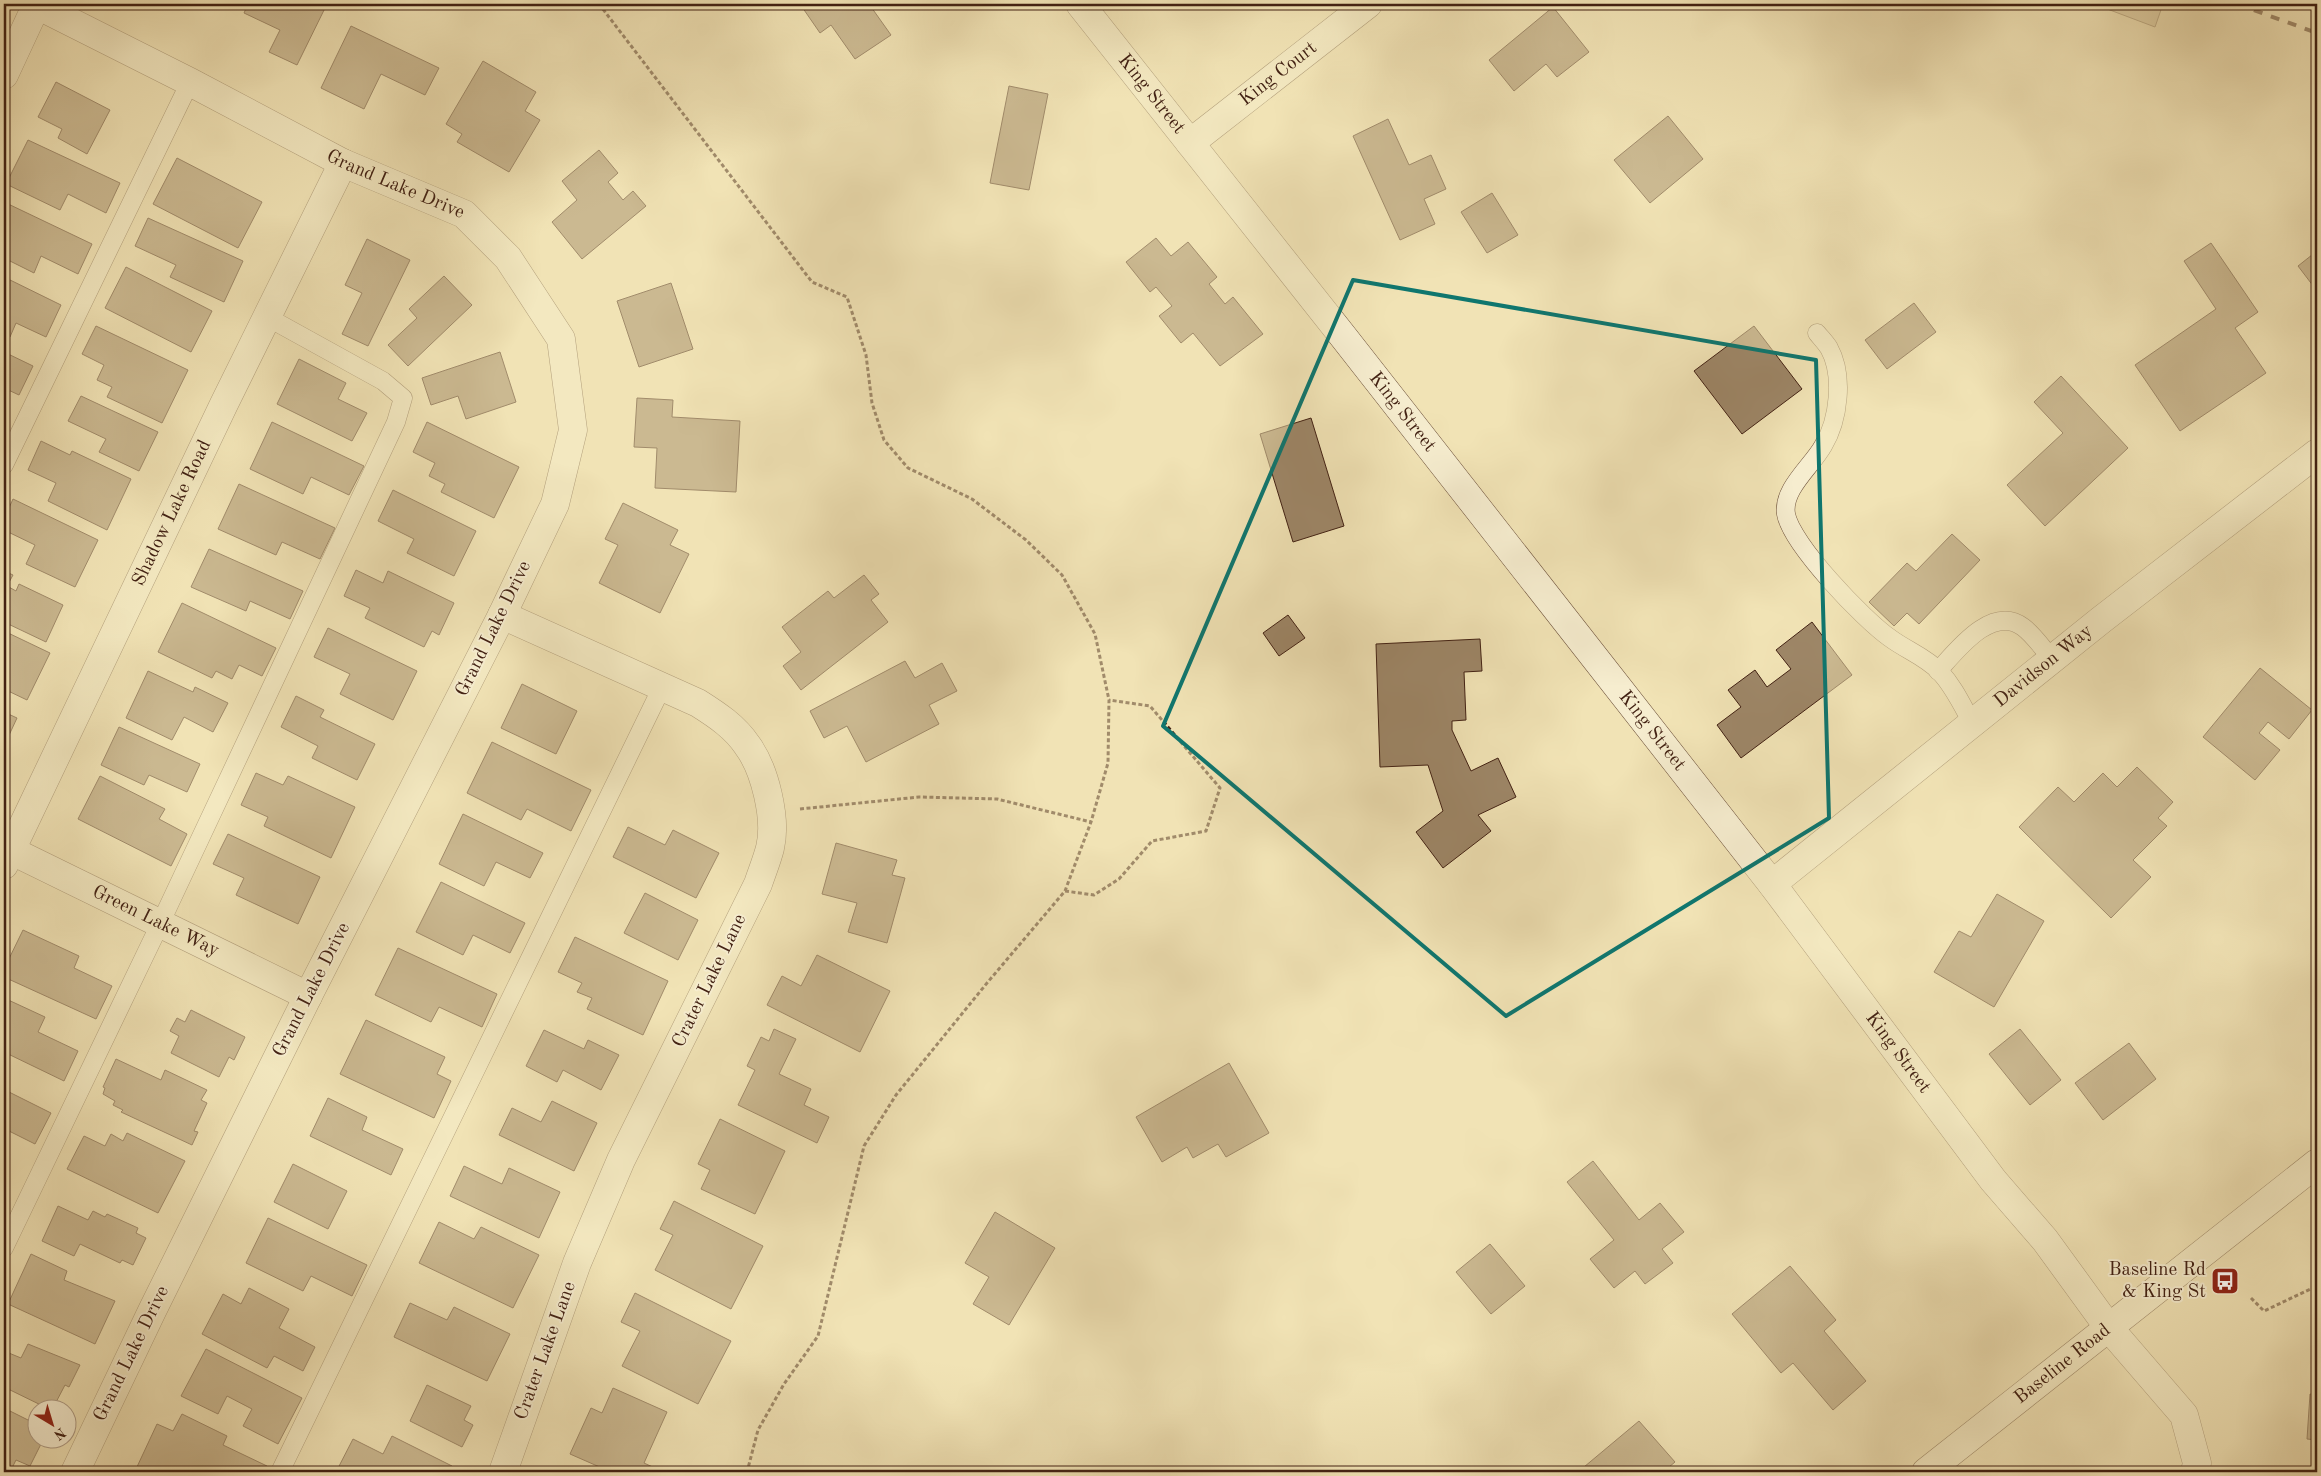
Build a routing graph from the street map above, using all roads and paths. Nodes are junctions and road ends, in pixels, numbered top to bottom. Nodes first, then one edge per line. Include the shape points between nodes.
1 (37, 4) edge
2 (599, 4) edge
3 (1080, 4) edge
4 (1368, 4) edge
5 (4, 75) edge
6 (190, 82) junction
7 (1190, 143) junction
8 (343, 163) junction
9 (267, 317) junction
10 (1817, 333) dead end
11 (2317, 453) edge
12 (4, 465) edge
13 (502, 615) junction
14 (2052, 658) junction
15 (1938, 671) junction
16 (662, 687) junction
17 (1109, 700) junction
18 (1972, 723) junction
19 (771, 812) junction
20 (1091, 822) junction
21 (6, 854) edge
22 (1772, 884) junction
23 (1065, 891) junction
24 (160, 924) junction
25 (308, 996) junction
26 (2317, 1163) edge
27 (4, 1248) edge
28 (2317, 1286) edge
29 (2252, 1298) dead end
30 (2109, 1328) junction
31 (76, 1472) edge
32 (280, 1472) edge
33 (504, 1472) edge
34 (747, 1472) edge
35 (1926, 1472) edge
36 (2195, 1472) edge

1 - 5 street
1 - 6 street, Grand Lake Drive
2 - 17 path via 812,282 846,297 866,356 872,403 884,440 908,468 972,499 1026,540 1062,575 1095,634
3 - 7 street, King Street
4 - 7 street, King Court
6 - 8 street, Grand Lake Drive
6 - 12 lane
7 - 22 street, King Street
8 - 9 street, Shadow Lake Road
8 - 13 street, Grand Lake Drive via 464,214 508,258 561,338 572,430 555,504
9 - 21 street, Shadow Lake Road
9 - 24 lane via 383,381 403,398 396,422
10 - 15 lane via 1829,348 1836,373 1836,416 1824,446 1788,496 1786,515 1796,535 1846,599 1876,628
11 - 14 street, Davidson Way
13 - 16 street, Crater Lake Lane
13 - 25 street, Grand Lake Drive
14 - 15 lane via 2024,628 2011,620 1997,621 1961,645
14 - 18 street, Davidson Way
15 - 18 lane via 1950,684
16 - 19 street, Crater Lake Lane via 698,703 724,720 748,746 762,774
16 - 32 lane
17 - 20 path via 1108,763
17 - 23 path via 1150,706 1220,788 1206,831 1152,841 1119,879 1094,895
18 - 22 street, Davidson Way
19 - 20 path via 919,797 968,798 997,799
19 - 33 street, Crater Lake Lane via 771,846 758,884 621,1160 577,1263
20 - 23 path
21 - 24 street, Green Lake Way
22 - 30 street, King Street
23 - 34 path via 896,1095 864,1146 818,1336 784,1384 758,1430
24 - 25 street, Green Lake Way
24 - 27 lane
25 - 31 street, Grand Lake Drive
26 - 30 street, Baseline Road
28 - 29 path via 2264,1311
30 - 35 street, Baseline Road
30 - 36 street, King Street via 2184,1415 2197,1463

